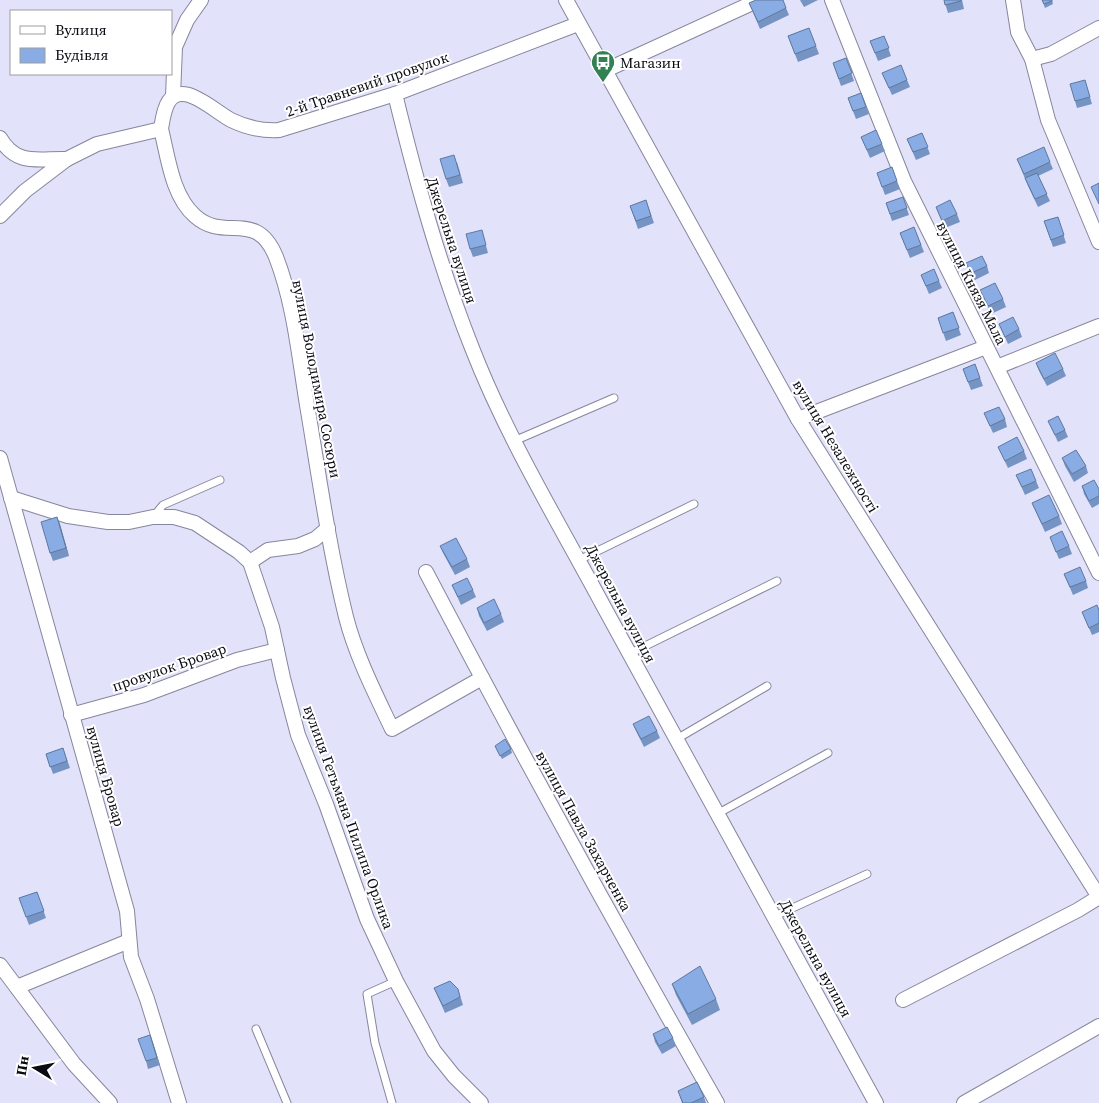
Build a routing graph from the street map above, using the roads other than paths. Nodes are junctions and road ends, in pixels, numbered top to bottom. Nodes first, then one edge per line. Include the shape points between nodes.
1 (201, 0) edge
2 (566, 0) edge
3 (759, 0) edge
4 (832, 0) edge
5 (1013, 0) edge
6 (578, 24) junction
7 (1099, 28) edge
8 (1032, 59) junction
9 (604, 70) junction
10 (395, 94) junction
11 (173, 96) junction
12 (161, 129) junction
13 (0, 138) edge
14 (67, 159) junction
15 (0, 216) edge
16 (1099, 242) edge
17 (1099, 326) edge
18 (986, 347) junction
19 (997, 367) junction
20 (614, 398) dead end
21 (798, 419) junction
22 (514, 440) junction
23 (0, 458) edge
24 (220, 480) dead end
25 (11, 498) junction
26 (694, 504) dead end
27 (153, 517) junction
28 (328, 528) junction
29 (579, 560) junction
30 (250, 562) junction
31 (426, 572) dead end
32 (1099, 573) edge
33 (777, 581) dead end
34 (277, 650) junction
35 (629, 654) junction
36 (482, 678) junction
37 (767, 686) dead end
38 (71, 714) junction
39 (675, 740) junction
40 (828, 753) dead end
41 (717, 814) junction
42 (867, 874) dead end
43 (1099, 897) edge
44 (775, 916) junction
45 (129, 941) junction
46 (0, 964) edge
47 (396, 981) junction
48 (17, 987) junction
49 (903, 1000) dead end
50 (1099, 1026) edge
51 (256, 1028) dead end
52 (110, 1103) edge
53 (179, 1103) edge
54 (286, 1103) edge
55 (392, 1103) edge
56 (481, 1103) edge
57 (717, 1103) edge
58 (876, 1103) edge
59 (964, 1103) edge

1 - 11 street via 187,20 175,47
2 - 6 street, вулиця Незалежності
3 - 9 street
4 - 18 street, вулиця Князя Мала via 904,181
5 - 8 street via 1018,32
6 - 9 street, вулиця Незалежності
6 - 10 street, 2-й Травневий провулок
7 - 8 street via 1051,54
8 - 16 street via 1048,120
9 - 21 street, вулиця Незалежності
10 - 11 street, 2-й Травневий провулок via 279,130 261,130 230,119 194,96 182,93
10 - 22 street, Джерельна вулиця via 443,270 486,383
11 - 12 street via 165,108
12 - 14 street via 98,144
12 - 28 street, вулиця Володимира Сосюри via 176,187 185,205 208,225 254,230 269,243 276,258 291,310
13 - 14 street via 5,147 21,158
14 - 15 street via 25,191
17 - 19 street
18 - 19 street, вулиця Князя Мала
18 - 21 street
19 - 32 street, вулиця Князя Мала
20 - 22 lane
21 - 43 street, вулиця Незалежності
22 - 29 street, Джерельна вулиця
23 - 25 street, вулиця Бровар
24 - 27 lane via 163,505
25 - 27 street via 68,516 108,522
25 - 38 street, вулиця Бровар
26 - 29 lane
27 - 30 street via 195,523
28 - 30 street via 315,539 298,546 268,550
28 - 36 street, вулиця Володимира Сосюри via 346,618 357,653 392,729
29 - 35 street, Джерельна вулиця
30 - 34 street, вулиця Гетьмана Пилипа Орлика
31 - 36 street, вулиця Павла Захарченка
33 - 35 lane
34 - 38 street, провулок Бровар via 237,660 144,695
34 - 47 street, вулиця Гетьмана Пилипа Орлика via 298,735 367,919
35 - 39 street, Джерельна вулиця
36 - 57 street, вулиця Павла Захарченка
37 - 39 lane
38 - 45 street, вулиця Бровар via 127,911
39 - 41 street, Джерельна вулиця
40 - 41 lane
41 - 44 street, Джерельна вулиця
42 - 44 lane
43 - 49 street
44 - 58 street, Джерельна вулиця
45 - 48 street
45 - 53 street, вулиця Бровар via 131,957
46 - 48 street
47 - 55 lane via 367,994 375,1044
47 - 56 street, вулиця Гетьмана Пилипа Орлика via 434,1051
48 - 52 street via 74,1064
50 - 59 street
51 - 54 lane

